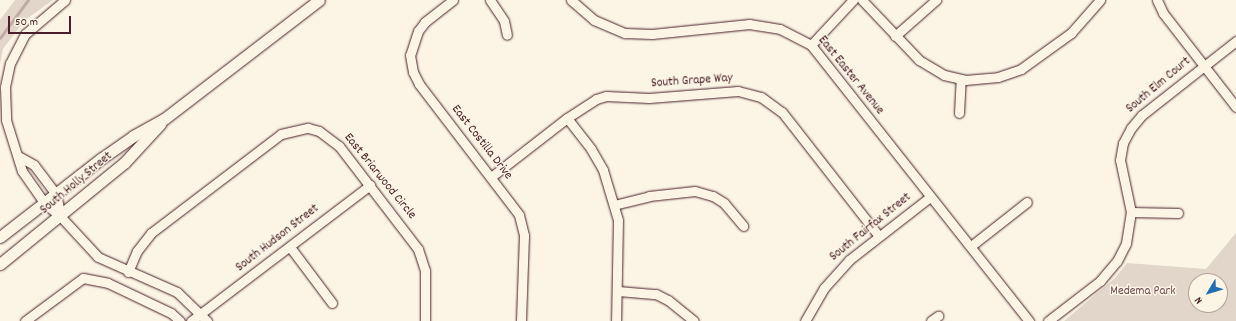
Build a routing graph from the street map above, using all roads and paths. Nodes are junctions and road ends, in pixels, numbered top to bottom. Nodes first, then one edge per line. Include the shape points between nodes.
1 (65, 0) edge
2 (319, 0) edge
3 (453, 0) edge
4 (490, 0) edge
5 (571, 0) edge
6 (852, 0) edge
7 (862, 0) edge
8 (936, 0) edge
9 (1100, 0) edge
10 (1157, 0) edge
11 (507, 35) dead end
12 (895, 36) junction
13 (1236, 41) edge
14 (811, 45) junction
15 (1204, 65) junction
16 (961, 79) junction
17 (1236, 107) edge
18 (959, 113) dead end
19 (567, 118) junction
20 (164, 119) junction
21 (18, 156) junction
22 (491, 177) junction
23 (370, 185) junction
24 (56, 194) junction
25 (930, 197) junction
26 (1027, 202) dead end
27 (44, 203) junction
28 (614, 205) junction
29 (1131, 212) junction
30 (1178, 213) dead end
31 (61, 217) junction
32 (743, 226) dead end
33 (879, 236) junction
34 (0, 237) edge
35 (290, 246) junction
36 (972, 246) junction
37 (0, 264) edge
38 (128, 272) junction
39 (618, 291) junction
40 (332, 304) dead end
41 (205, 318) edge
42 (25, 321) edge
43 (180, 321) edge
44 (191, 321) edge
45 (425, 321) edge
46 (521, 321) edge
47 (616, 321) edge
48 (694, 321) edge
49 (805, 321) edge
50 (1029, 321) edge
51 (1048, 321) edge

1 - 21 street via 24,34 10,62 5,87 6,120
2 - 20 main road, South Holly Street
3 - 22 street, East Costilla Drive via 425,22 418,31 410,55 413,72 419,84
4 - 11 street via 504,21
5 - 14 street, East Easter Avenue via 594,20 625,33 652,34 757,24 780,29
6 - 14 street
7 - 12 street
8 - 12 street
9 - 16 street via 1071,33 1021,69 982,80
10 - 15 street via 1163,13
12 - 16 street via 911,54 929,67
13 - 15 street, South Elm Court
14 - 25 street, East Easter Avenue
15 - 17 street
15 - 29 street, South Elm Court via 1142,115 1126,135 1120,160
16 - 18 street
19 - 22 street, South Grape Way
19 - 28 street via 591,149 602,170
19 - 33 street, South Grape Way via 587,103 606,96 656,98 726,90 761,97 782,112
20 - 24 main road, South Holly Street via 133,136
20 - 31 main road, South Holly Street via 125,162
21 - 24 street via 34,166
21 - 27 street via 22,171
22 - 46 street, East Costilla Drive via 516,208 523,226
23 - 35 street, South Hudson Street
23 - 38 street, East Briarwood Circle via 339,146 319,131 308,128 281,134 152,233 137,251
23 - 45 street, East Briarwood Circle via 418,249 425,270
24 - 27 main road, South Holly Street
24 - 31 street
25 - 33 street, South Fairfax Street
25 - 36 street, East Easter Avenue
26 - 36 street
27 - 31 street
27 - 34 main road, South Holly Street
28 - 32 street via 649,196 695,191 713,196 724,203
28 - 39 street via 619,233
29 - 30 street
29 - 51 street, South Elm Court via 1126,243 1113,266 1100,281
31 - 37 main road, South Holly Street
31 - 38 street via 98,257
33 - 49 street, South Fairfax Street via 834,276
35 - 40 street
35 - 41 street, South Hudson Street
36 - 50 street, East Easter Avenue
38 - 41 street via 177,292
39 - 47 street
39 - 48 street via 656,294 668,300
41 - 44 street, South Hudson Street
42 - 43 street via 83,278 108,283 171,313

